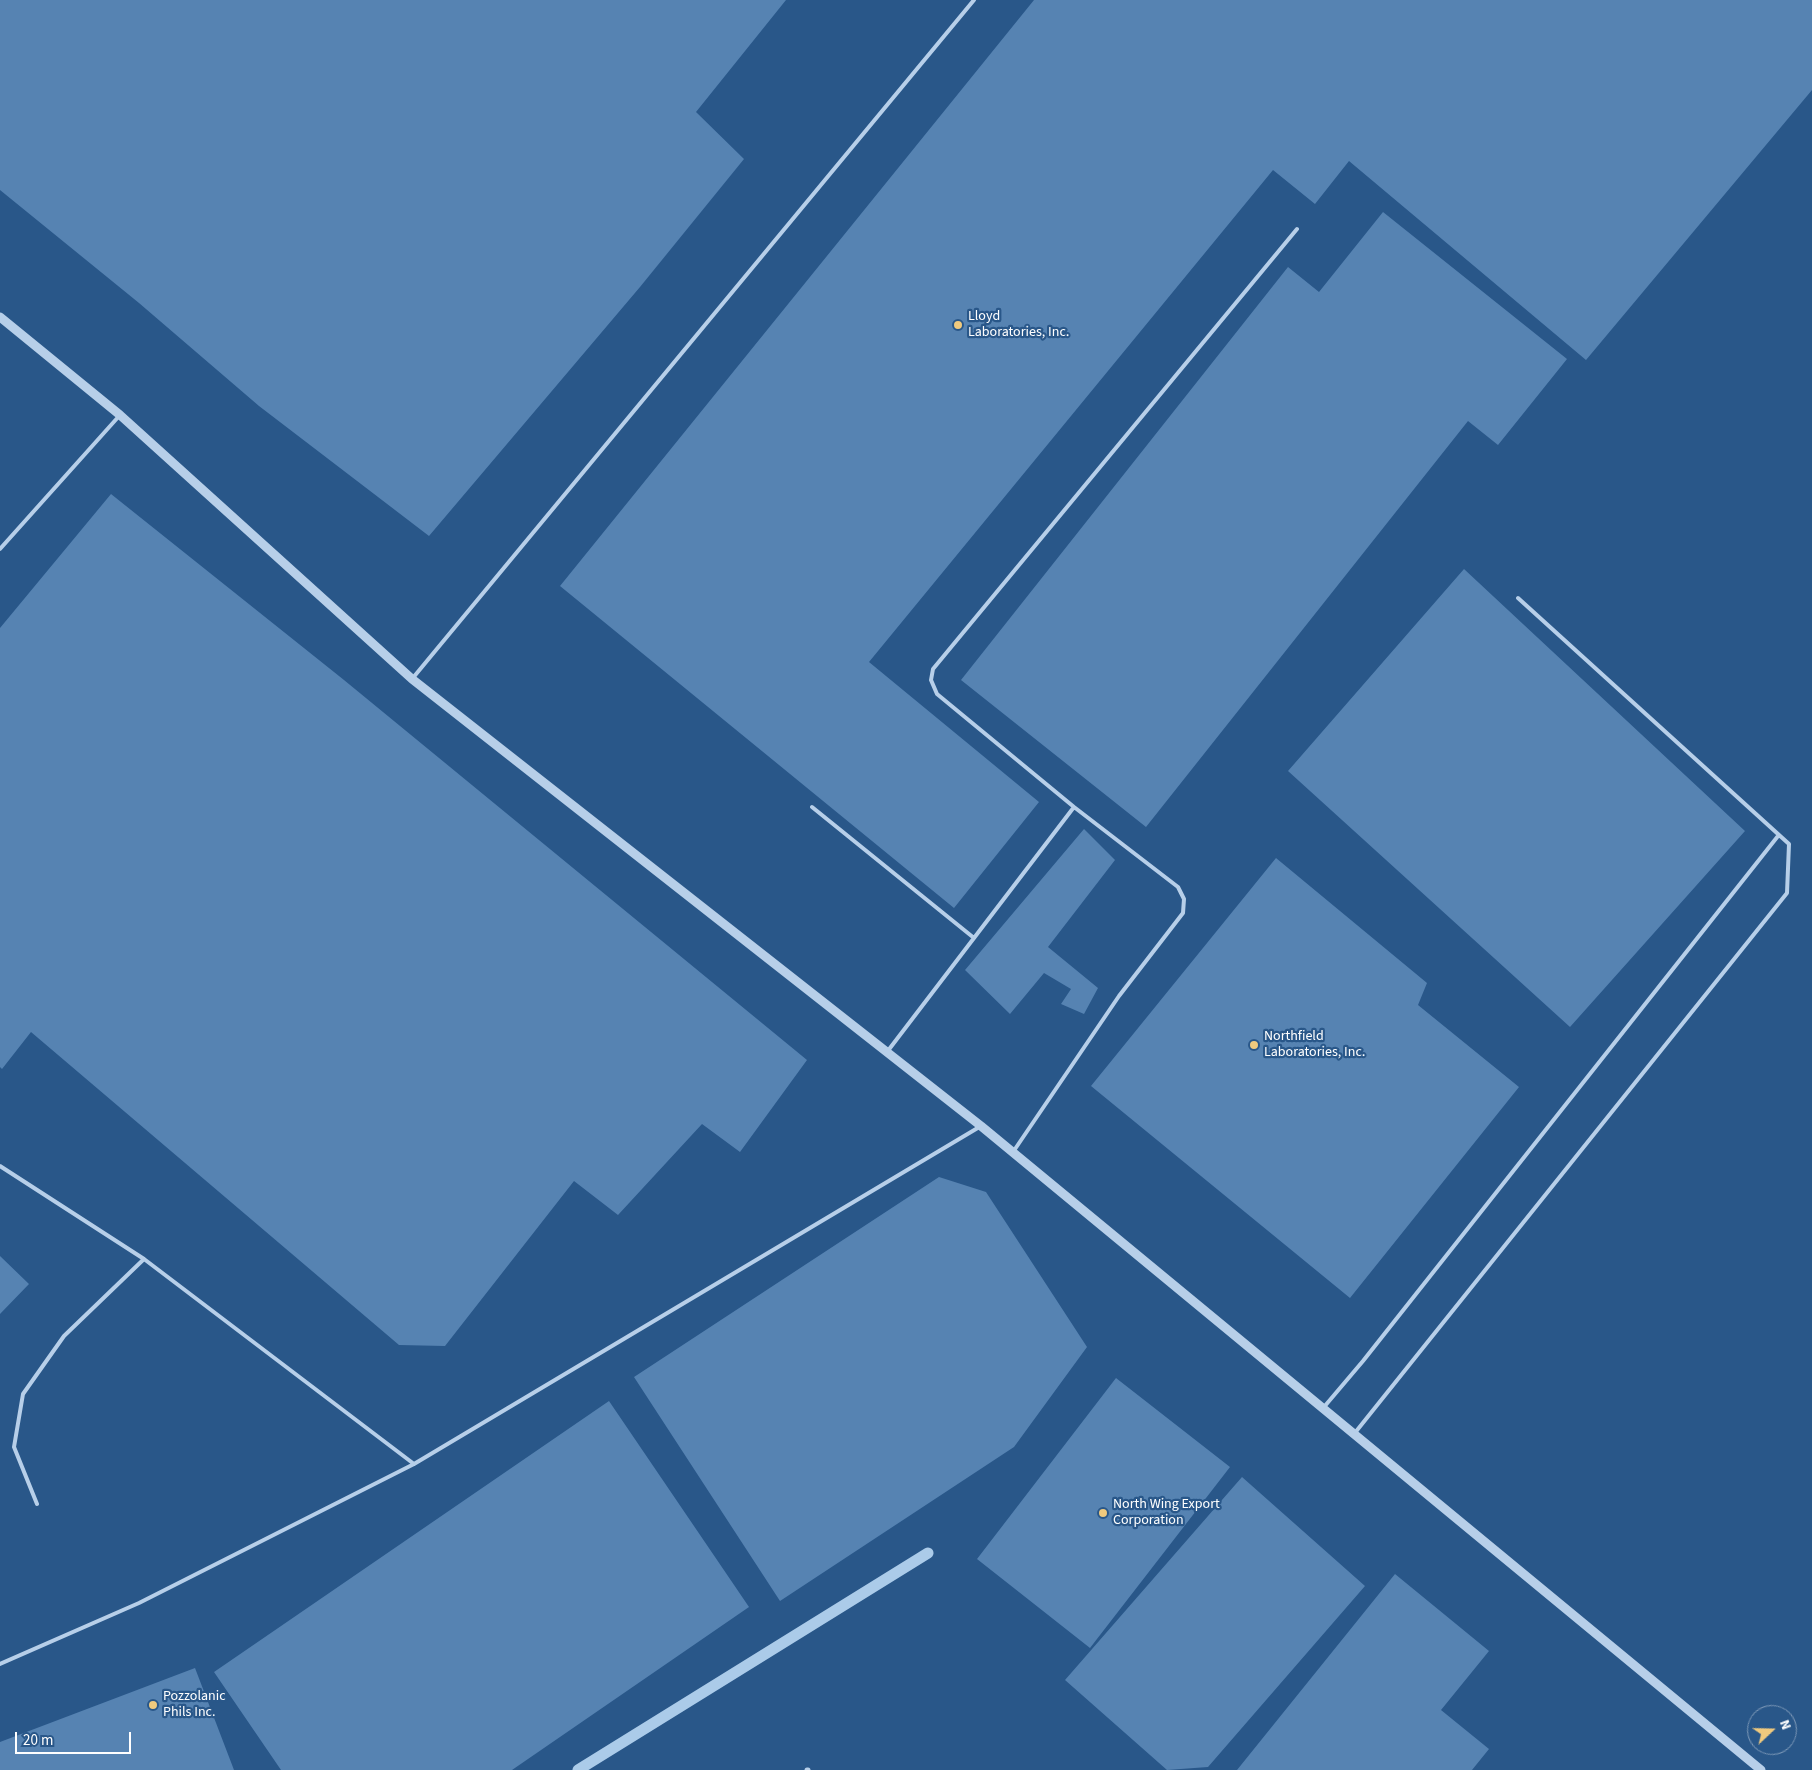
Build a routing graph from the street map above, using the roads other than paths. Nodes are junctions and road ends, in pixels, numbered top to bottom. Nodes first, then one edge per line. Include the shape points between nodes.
1 (974, 0) edge
2 (1297, 229) dead end
3 (0, 317) edge
4 (120, 415) junction
5 (0, 549) edge
6 (1518, 598) dead end
7 (412, 678) junction
8 (812, 807) dead end
9 (1074, 807) junction
10 (1778, 836) junction
11 (974, 938) junction
12 (887, 1052) junction
13 (981, 1126) junction
14 (1013, 1152) junction
15 (0, 1166) edge
16 (144, 1259) junction
17 (1323, 1409) junction
18 (1354, 1434) junction
19 (414, 1464) junction
20 (37, 1504) dead end
21 (0, 1664) edge
22 (1760, 1770) edge

1 - 7 lane
2 - 9 lane via 933,669 931,680 937,694
3 - 4 street
4 - 5 lane
4 - 7 street
6 - 10 lane
7 - 12 street
8 - 11 lane
9 - 11 lane
9 - 14 lane via 1178,887 1184,899 1183,913 1119,996
10 - 17 lane
10 - 18 lane via 1789,844 1787,893
11 - 12 lane
12 - 13 street
13 - 14 street
13 - 19 lane
14 - 17 street
15 - 16 lane
16 - 19 lane
16 - 20 lane via 64,1336 23,1394 14,1447
17 - 18 street
18 - 22 street
19 - 21 lane via 139,1603

